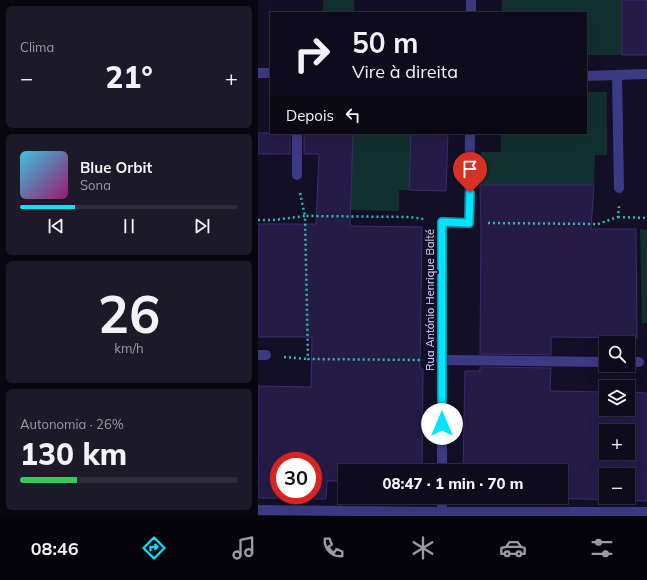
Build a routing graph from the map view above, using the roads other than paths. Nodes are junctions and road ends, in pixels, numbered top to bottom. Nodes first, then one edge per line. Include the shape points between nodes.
1 (471, 0) edge
2 (471, 12) edge
3 (258, 73) edge
4 (270, 73) edge
5 (647, 74) edge
6 (587, 76) edge
7 (617, 76) junction
8 (297, 134) edge
9 (470, 134) edge
10 (297, 175) road end
11 (619, 188) road end
12 (441, 360) junction
13 (599, 362) edge
14 (442, 464) edge
15 (442, 504) edge
16 (258, 510) edge
17 (442, 512) junction
18 (647, 512) edge

1 - 2 street
3 - 4 street
5 - 7 street
6 - 7 street
7 - 11 street
8 - 10 street
9 - 12 street, Rua António Henrique Balté via 469,223 442,222
12 - 13 street
12 - 14 street, Rua António Henrique Balté
15 - 17 street
16 - 17 street
17 - 18 street

